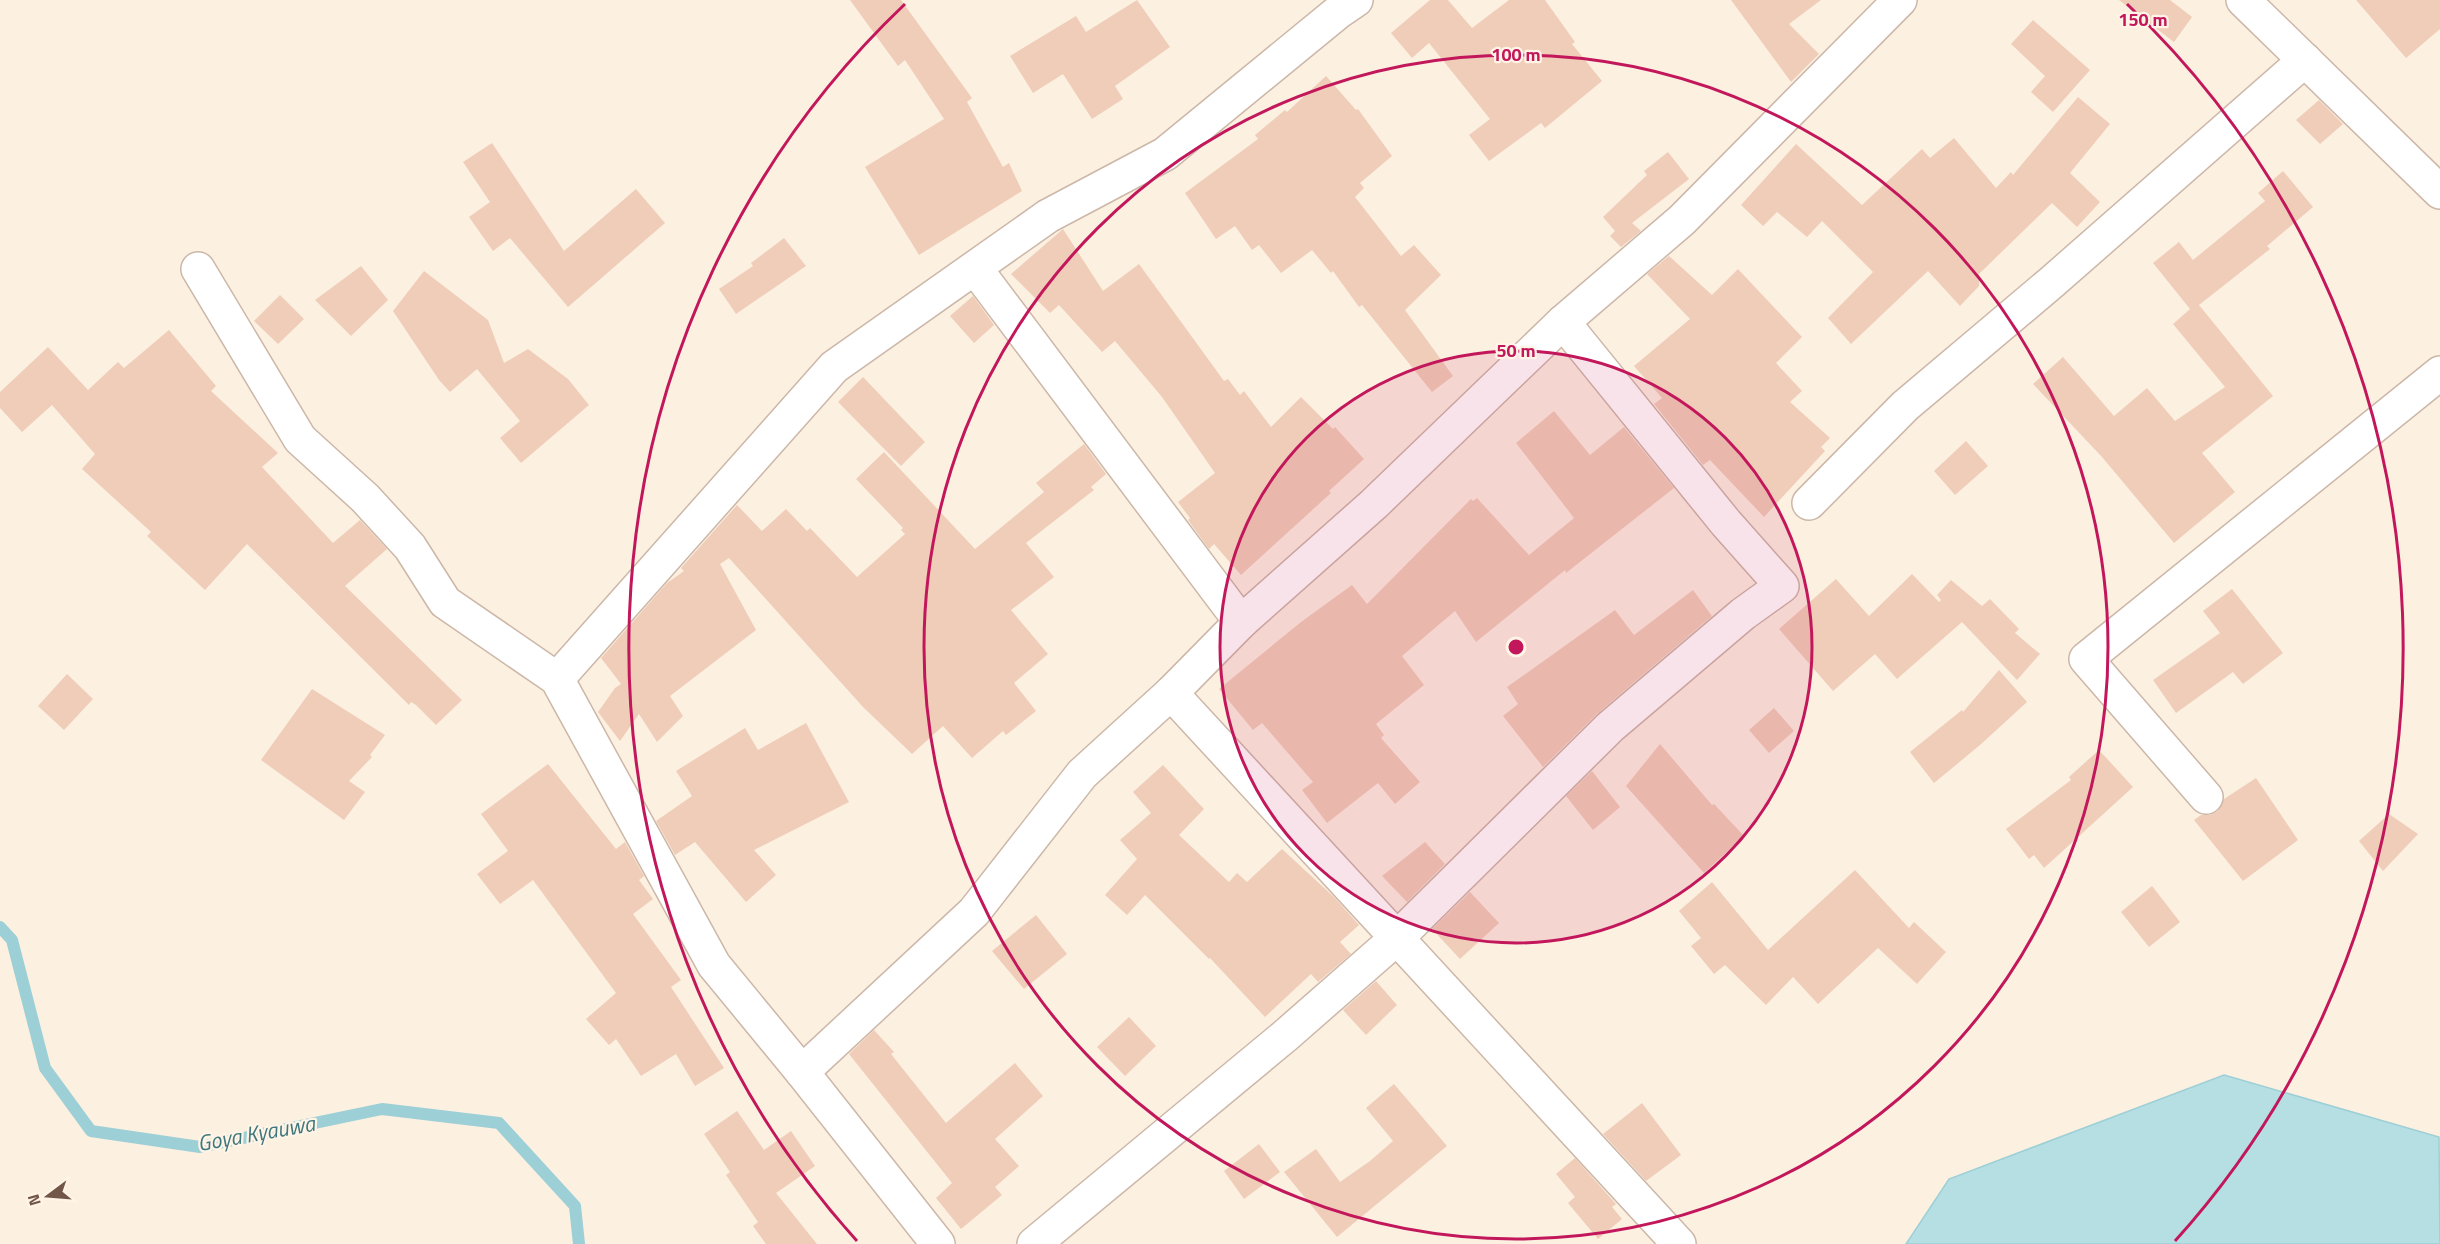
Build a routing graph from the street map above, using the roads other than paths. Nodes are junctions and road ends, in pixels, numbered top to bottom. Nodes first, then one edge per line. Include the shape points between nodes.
1 (1356, 0) edge
2 (1900, 0) edge
3 (2253, 3) edge
4 (2306, 60) junction
5 (2440, 192) edge
6 (975, 267) junction
7 (198, 269) dead end
8 (1563, 322) junction
9 (2440, 373) edge
10 (1809, 503) dead end
11 (1241, 622) junction
12 (557, 679) junction
13 (1172, 693) junction
14 (2206, 797) dead end
15 (1398, 938) junction
16 (802, 1072) junction
17 (938, 1244) edge
18 (1034, 1244) edge
19 (1679, 1244) edge

1 - 6 street via 1165,154 1048,216
2 - 8 street via 1682,220
3 - 4 street
4 - 5 street
4 - 10 street via 1905,406
6 - 11 street
6 - 12 street via 834,367
7 - 12 street via 300,440 365,498 410,547 445,603
8 - 11 street via 1374,504
8 - 15 street via 1782,586 1610,726
9 - 14 street via 2086,659
11 - 13 street
12 - 16 street via 714,965
13 - 15 street
13 - 16 street via 1082,774 974,912
15 - 18 street
15 - 19 street
16 - 17 street

